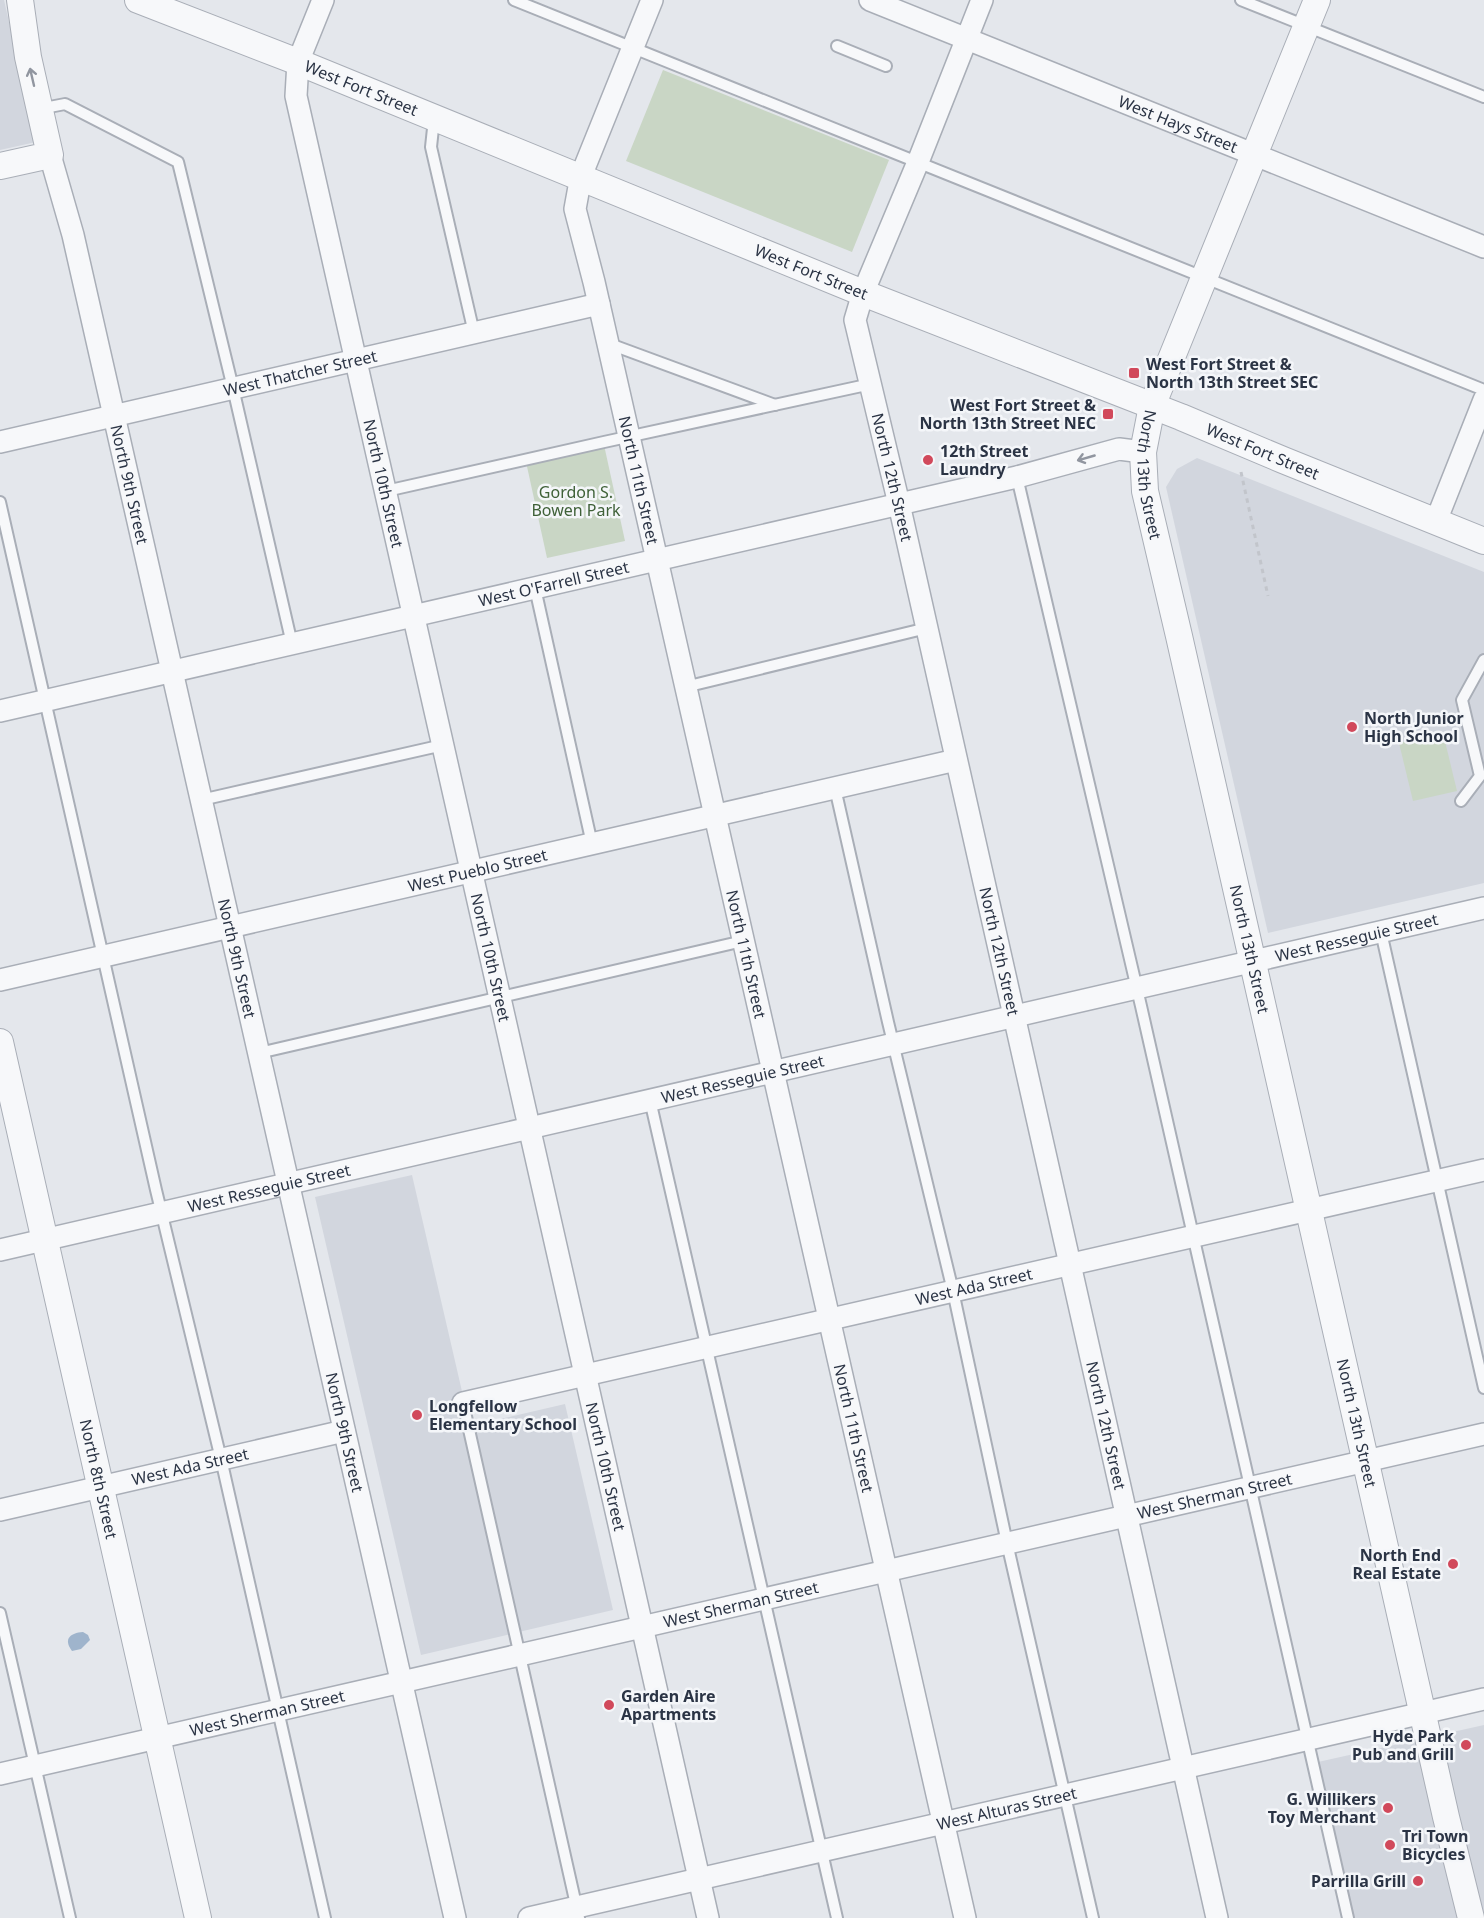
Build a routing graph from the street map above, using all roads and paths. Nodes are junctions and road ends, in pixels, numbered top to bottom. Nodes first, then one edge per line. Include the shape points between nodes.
1 (20, 0) edge
2 (138, 0) edge
3 (323, 0) edge
4 (514, 0) edge
5 (652, 0) edge
6 (870, 0) edge
7 (982, 0) edge
8 (1241, 0) edge
9 (1317, 0) edge
10 (1307, 26) junction
11 (966, 39) junction
12 (837, 46) dead end
13 (633, 48) junction
14 (298, 62) junction
15 (886, 66) dead end
16 (1484, 98) edge
17 (39, 109) junction
18 (434, 117) junction
19 (50, 155) junction
20 (1255, 155) junction
21 (918, 162) junction
22 (0, 166) edge
23 (581, 176) junction
24 (1484, 247) edge
25 (1204, 277) junction
26 (863, 293) junction
27 (598, 304) junction
28 (474, 333) junction
29 (607, 342) junction
30 (356, 360) junction
31 (871, 384) junction
32 (233, 388) junction
33 (1484, 390) edge
34 (1484, 400) edge
35 (775, 405) junction
36 (1152, 406) junction
37 (114, 416) junction
38 (628, 436) junction
39 (0, 442) edge
40 (1143, 452) junction
41 (1241, 471) dead end
42 (1017, 477) junction
43 (386, 491) junction
44 (0, 502) edge
45 (899, 504) junction
46 (1436, 521) junction
47 (1484, 541) edge
48 (657, 560) junction
49 (535, 588) junction
50 (1268, 596) dead end
51 (414, 616) junction
52 (927, 628) junction
53 (292, 644) junction
54 (1484, 660) edge
55 (172, 671) junction
56 (685, 687) junction
57 (45, 700) junction
58 (0, 711) edge
59 (443, 745) junction
60 (956, 760) junction
61 (835, 788) junction
62 (201, 800) junction
63 (1461, 801) dead end
64 (714, 816) junction
65 (592, 844) junction
66 (471, 872) junction
67 (1484, 908) edge
68 (230, 927) junction
69 (1381, 932) junction
70 (743, 941) junction
71 (104, 956) junction
72 (1252, 962) junction
73 (0, 980) edge
74 (1137, 988) junction
75 (500, 999) junction
76 (1014, 1017) junction
77 (0, 1042) edge
78 (894, 1044) junction
79 (259, 1053) junction
80 (773, 1072) junction
81 (650, 1100) junction
82 (530, 1128) junction
83 (1484, 1170) edge
84 (1438, 1180) junction
85 (288, 1184) junction
86 (1308, 1210) junction
87 (161, 1213) junction
88 (1193, 1236) junction
89 (45, 1239) junction
90 (0, 1250) edge
91 (1070, 1265) junction
92 (953, 1291) junction
93 (830, 1320) junction
94 (707, 1348) junction
95 (585, 1376) junction
96 (1484, 1388) edge
97 (463, 1403) joint
98 (344, 1431) junction
99 (1484, 1434) edge
100 (221, 1459) junction
101 (1365, 1461) junction
102 (101, 1487) junction
103 (1250, 1488) junction
104 (0, 1510) edge
105 (1126, 1516) junction
106 (1008, 1543) junction
107 (887, 1570) junction
108 (764, 1599) junction
109 (0, 1613) edge
110 (642, 1627) junction
111 (520, 1655) junction
112 (402, 1682) junction
113 (1484, 1699) edge
114 (278, 1710) junction
115 (1422, 1713) junction
116 (158, 1738) junction
117 (1308, 1740) junction
118 (35, 1766) junction
119 (1183, 1768) junction
120 (0, 1774) edge
121 (1066, 1795) junction
122 (944, 1823) junction
123 (822, 1851) junction
124 (700, 1879) junction
125 (578, 1913) edge
126 (70, 1918) edge
127 (198, 1918) edge
128 (325, 1918) edge
129 (455, 1918) edge
130 (529, 1918) edge
131 (708, 1918) edge
132 (837, 1918) edge
133 (965, 1918) edge
134 (1093, 1918) edge
135 (1216, 1918) edge
136 (1348, 1918) edge
137 (1471, 1918) edge

17 -> 1 street, North 9th Street
2 - 14 street, West Fort Street
3 - 14 street, North 10th Street
4 - 13 lane
5 - 13 street, North 11th Street
6 - 11 street, West Hays Street
7 - 11 street, North 12th Street
8 - 10 lane
9 - 10 street, North 13th Street
10 - 16 lane
10 - 20 street, North 13th Street
11 - 20 street, West Hays Street
11 - 21 street, North 12th Street
12 - 15 lane
13 - 21 lane
13 - 23 street, North 11th Street
14 - 18 street, West Fort Street
14 - 30 street, North 10th Street via 296,96
17 - 19 street, North 9th Street
17 - 32 lane via 65,104 178,162
18 - 23 street, West Fort Street
18 - 28 lane via 431,147
19 - 22 street
19 - 37 street, North 9th Street via 73,235
20 - 24 street, West Hays Street
20 - 25 street, North 13th Street
21 - 25 lane
21 - 26 street, North 12th Street
23 - 26 street, West Fort Street
23 - 27 street, North 11th Street via 575,209
25 - 33 lane
25 - 36 street, North 13th Street
26 - 31 street, North 12th Street via 855,320
26 - 36 street, West Fort Street
27 - 28 street, West Thatcher Street
27 - 29 street, North 11th Street
28 - 30 street, West Thatcher Street
29 - 35 lane
29 - 38 street, North 11th Street
30 - 32 street, West Thatcher Street
30 - 43 street, North 10th Street
31 - 35 lane
31 - 45 street, North 12th Street
32 - 37 street, West Thatcher Street
32 - 53 lane
34 - 46 street
35 - 38 lane
36 - 40 street, North 13th Street
36 - 46 street, West Fort Street
37 - 39 street, West Thatcher Street
37 - 55 street, North 9th Street
38 - 43 lane
38 - 48 street, North 11th Street
40 -> 42 street, West O'Farrell Street via 1119,449
40 - 72 street, North 13th Street via 1145,491
41 - 50 path
42 - 45 street, West O'Farrell Street
42 - 74 lane
43 - 51 street, North 10th Street
44 - 57 lane
45 - 48 street, West O'Farrell Street
45 - 52 street, North 12th Street
46 - 47 street, West Fort Street
48 - 49 street, West O'Farrell Street
48 - 56 street, North 11th Street
49 - 51 street, West O'Farrell Street
49 - 65 lane
51 - 53 street, West O'Farrell Street
51 - 59 street, North 10th Street
52 - 56 lane
52 - 60 street, North 12th Street
53 - 55 street, West O'Farrell Street
54 - 63 lane via 1462,700 1480,776
55 - 57 street, West O'Farrell Street
55 - 62 street, North 9th Street
56 - 64 street, North 11th Street
57 - 58 street, West O'Farrell Street
57 - 71 lane
59 - 62 lane
59 - 66 street, North 10th Street
60 - 61 street, West Pueblo Street
60 - 76 street, North 12th Street
61 - 64 street, West Pueblo Street
61 - 78 lane
62 - 68 street, North 9th Street
64 - 65 street, West Pueblo Street
64 - 70 street, North 11th Street
65 - 66 street, West Pueblo Street
66 - 68 street, West Pueblo Street
66 - 75 street, North 10th Street
67 - 69 street, West Resseguie Street
68 - 71 street, West Pueblo Street
68 - 79 street, North 9th Street
69 - 72 street, West Resseguie Street
69 - 84 lane
70 - 75 lane
70 - 80 street, North 11th Street
71 - 73 street, West Pueblo Street
71 - 87 lane
72 - 74 street, West Resseguie Street
72 - 86 street, North 13th Street
74 - 76 street, West Resseguie Street
74 - 88 lane
75 - 79 lane
75 - 82 street, North 10th Street
76 - 78 street, West Resseguie Street
76 - 91 street, North 12th Street
77 - 89 street, North 8th Street
78 - 80 street, West Resseguie Street
78 - 92 lane
79 - 85 street, North 9th Street
80 - 81 street, West Resseguie Street
80 - 93 street, North 11th Street
81 - 82 street, West Resseguie Street
81 - 94 lane
82 - 85 street, West Resseguie Street
82 - 95 street, North 10th Street
83 - 84 street, West Ada Street
84 - 86 street, West Ada Street
84 - 96 lane
85 - 87 street, West Resseguie Street
85 - 98 street, North 9th Street
86 - 88 street, West Ada Street
86 - 101 street, North 13th Street
87 - 89 street, West Resseguie Street
87 - 100 lane
88 - 91 street, West Ada Street
88 - 103 lane
89 - 90 street, West Resseguie Street
89 - 102 street, North 8th Street
91 - 92 street, West Ada Street
91 - 105 street, North 12th Street
92 - 93 street, West Ada Street
92 - 106 lane
93 - 94 street, West Ada Street
93 - 107 street, North 11th Street
94 - 95 street, West Ada Street
94 - 108 lane
95 - 97 street, West Ada Street
95 - 110 street, North 10th Street
97 - 111 lane
98 - 100 street, West Ada Street
98 - 112 street, North 9th Street
99 - 101 street, West Sherman Street
100 - 102 street, West Ada Street
100 - 114 lane
101 - 103 street, West Sherman Street
101 - 115 street, North 13th Street
102 - 104 street, West Ada Street
102 - 116 street, North 8th Street
103 - 105 street, West Sherman Street
103 - 117 lane
105 - 106 street, West Sherman Street
105 - 119 street, North 12th Street
106 - 107 street, West Sherman Street
106 - 121 lane
107 - 108 street, West Sherman Street
107 - 122 street, North 11th Street
108 - 110 street, West Sherman Street
108 - 123 lane
109 - 118 lane
110 - 111 street, West Sherman Street
110 - 124 street, North 10th Street
111 - 112 street, West Sherman Street
111 - 125 lane
112 - 114 street, West Sherman Street
112 - 129 street, North 9th Street
113 - 115 street, West Alturas Street
114 - 116 street, West Sherman Street
114 - 128 lane
115 - 117 street, West Alturas Street
115 - 137 street, North 13th Street
116 - 118 street, West Sherman Street
116 - 127 street, North 8th Street
117 - 119 street, West Alturas Street
117 - 136 lane
118 - 120 street, West Sherman Street
118 - 126 lane
119 - 121 street, West Alturas Street
119 - 135 street, North 12th Street
121 - 122 street, West Alturas Street
121 - 134 lane
122 - 123 street, West Alturas Street
122 - 133 street, North 11th Street
123 - 124 street, West Alturas Street
123 - 132 lane
124 - 125 street, West Alturas Street
124 - 131 street, North 10th Street
125 - 130 street, West Alturas Street

